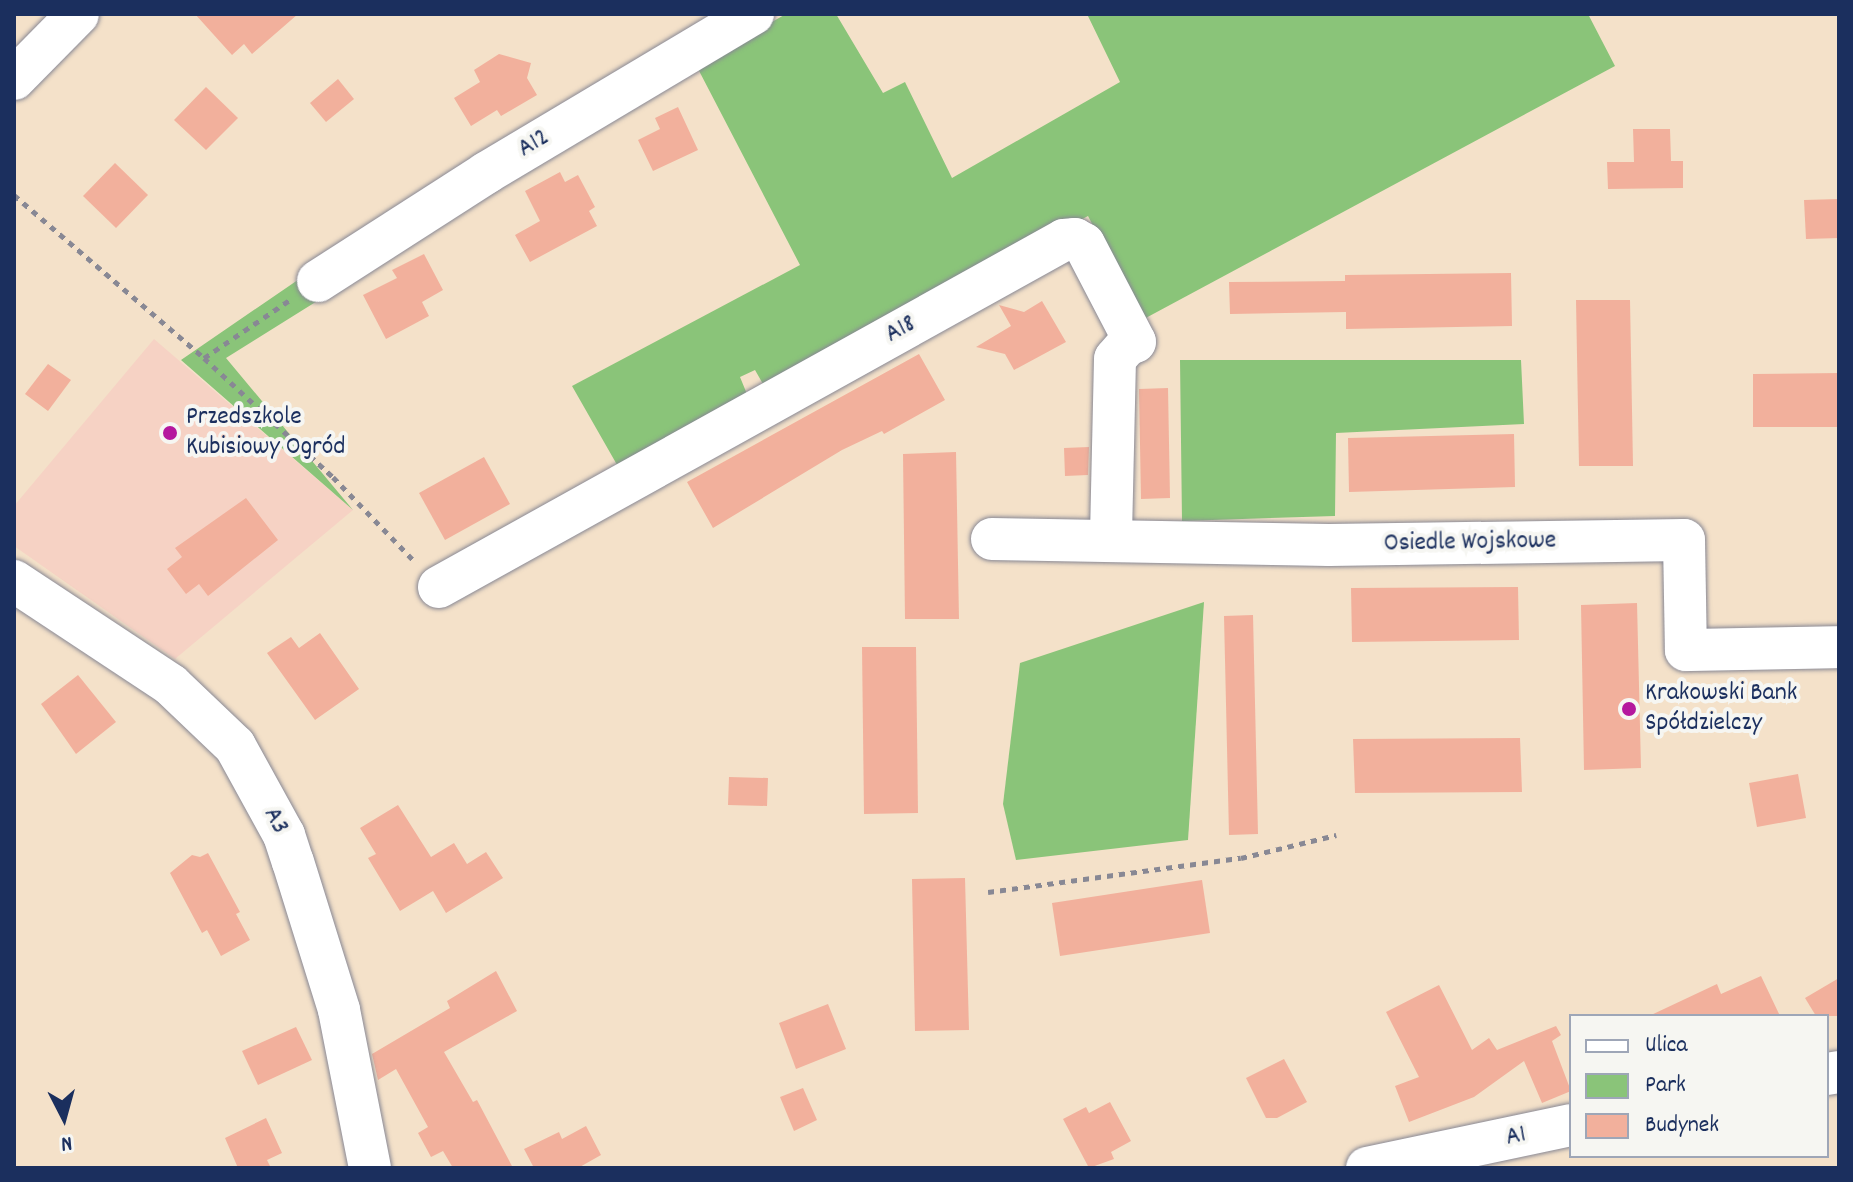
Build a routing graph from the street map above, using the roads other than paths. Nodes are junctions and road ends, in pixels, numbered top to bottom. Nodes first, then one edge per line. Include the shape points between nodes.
1 (78, 14) edge
2 (753, 14) edge
3 (14, 79) edge
4 (318, 281) road end
5 (992, 539) dead end
6 (1111, 541) junction
7 (14, 581) edge
8 (439, 587) road end
9 (1839, 647) edge
10 (1569, 1125) edge
11 (370, 1168) edge
12 (1367, 1168) edge

1 - 3 street
2 - 4 street, A12 via 486,173
5 - 6 street, Osiedle Wojskowe
6 - 8 street, A18 via 1115,359 1135,342 1084,244 1075,239 1064,240
6 - 9 street, Osiedle Wojskowe via 1329,545 1684,540 1686,650
7 - 11 street, A3 via 171,685 235,746 284,835 293,862 339,1010
10 - 12 street, A1

